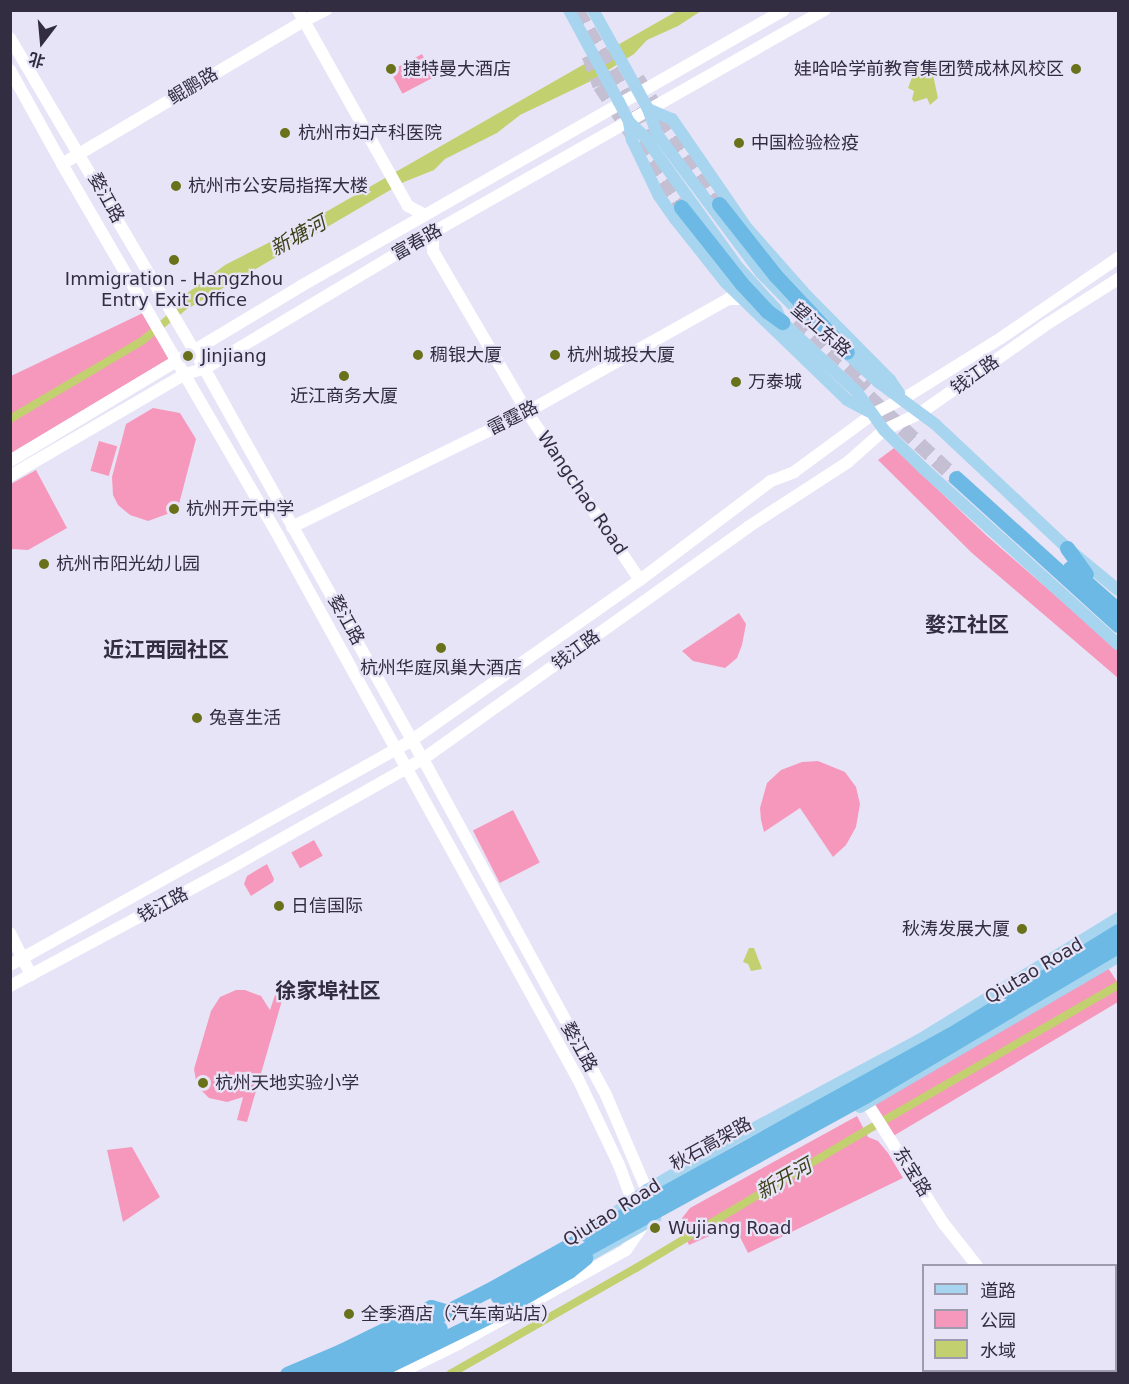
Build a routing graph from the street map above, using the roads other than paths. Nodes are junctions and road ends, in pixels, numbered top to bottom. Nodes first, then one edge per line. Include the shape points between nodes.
1 (326, 10) edge
2 (569, 10) edge
3 (593, 10) edge
4 (784, 10) edge
5 (825, 10) edge
6 (301, 16) edge
7 (10, 38) edge
8 (10, 70) edge
9 (640, 94) junction
10 (619, 102) junction
11 (648, 109) junction
12 (629, 122) junction
13 (81, 153) junction
14 (62, 164) junction
15 (406, 203) junction
16 (719, 204) tunnel mouth
17 (681, 207) tunnel mouth
18 (424, 214) junction
19 (406, 225) junction
20 (433, 233) junction
21 (416, 243) junction
22 (433, 251) junction
23 (1119, 258) edge
24 (1119, 279) edge
25 (726, 283) junction
26 (728, 299) junction
27 (743, 299) junction
28 (782, 322) junction
29 (194, 350) junction
30 (847, 352) junction
31 (177, 361) junction
32 (204, 369) junction
33 (185, 374) junction
34 (903, 399) junction
35 (527, 412) junction
36 (873, 414) junction
37 (919, 414) junction
38 (884, 430) junction
39 (10, 460) edge
40 (959, 475) tunnel mouth
41 (10, 476) edge
42 (292, 527) junction
43 (1067, 548) joint
44 (640, 580) junction
45 (1112, 603) edge
46 (1119, 625) edge
47 (1119, 644) edge
48 (412, 740) junction
49 (397, 749) junction
50 (423, 759) junction
51 (408, 768) junction
52 (1119, 918) edge
53 (1119, 931) edge
54 (10, 933) edge
55 (1119, 946) edge
56 (24, 957) junction
57 (1119, 957) edge
58 (10, 965) edge
59 (31, 975) junction
60 (10, 986) edge
61 (851, 1077) junction
62 (866, 1104) junction
63 (647, 1190) junction
64 (632, 1201) junction
65 (658, 1215) junction
66 (642, 1227) junction
67 (585, 1258) junction
68 (975, 1264) edge
69 (445, 1311) junction
70 (287, 1374) edge
71 (313, 1374) edge
72 (320, 1374) edge
73 (342, 1374) edge
74 (360, 1374) edge
75 (372, 1374) edge
76 (397, 1374) edge

1 - 6 main road, 鲲鹏路
2 - 10 main road
3 - 9 main road, 望江东路
4 - 9 main road, 富春路
5 - 11 main road, 富春路
6 - 13 main road, 鲲鹏路
6 - 15 main road
7 - 13 main road, 婺江路
8 - 14 main road, 婺江路
9 - 10 main road, 富春路
9 - 11 main road, 望江东路
10 - 12 main road
10 - 18 main road, 富春路
11 - 12 main road, 富春路
11 - 30 main road, 望江东路 via 657,134 761,273 818,331
11 - 34 main road via 672,119 747,228 890,380
12 - 20 main road, 富春路
12 - 25 main road via 632,140 659,196
12 - 28 main road, 望江东路 via 644,136
13 - 14 main road, 鲲鹏路
13 - 29 main road, 婺江路
14 - 31 main road, 婺江路
15 - 18 main road
15 - 19 main road
16 - 30 highway via 775,275
17 - 28 highway via 742,284 766,311
18 - 19 main road, 富春路
19 - 29 main road, 富春路
20 - 21 main road, 富春路
20 - 22 main road
21 - 22 main road
21 - 32 main road, 富春路
22 - 35 main road, Wangchao Road
23 - 34 main road, 钱江路
24 - 37 main road, 钱江路 via 1044,326
25 - 26 main road
25 - 27 main road
26 - 27 main road, 雷霆路
26 - 35 main road, 雷霆路
27 - 36 main road via 847,400
28 - 36 main road, 望江东路 via 857,392
29 - 31 main road, 富春路
29 - 32 main road, 婺江路
30 - 34 main road, 望江东路 via 878,382
31 - 33 main road, 婺江路
31 - 39 main road, 富春路
32 - 33 main road, 富春路
32 - 42 main road, 婺江路
33 - 41 main road, 富春路
33 - 49 main road, 婺江路
34 - 36 main road, 钱江路
34 - 37 main road, 望江东路
35 - 42 main road, 雷霆路
35 - 44 main road, Wangchao Road
36 - 38 main road, 望江东路
36 - 44 main road, 钱江路 via 794,472 771,481
37 - 38 main road, 钱江路
37 - 43 main road, 望江东路 via 935,424
38 - 47 main road, 望江东路 via 982,524
38 - 50 main road, 钱江路 via 848,462 748,526
40 - 45 highway
42 - 48 main road, 婺江路
43 - 45 highway
44 - 48 main road, 钱江路
45 - 46 highway
48 - 49 main road, 钱江路
48 - 50 main road, 婺江路
49 - 51 main road, 婺江路
49 - 56 main road, 钱江路
50 - 51 main road, 钱江路
50 - 63 main road, 婺江路 via 606,1095
51 - 59 main road, 钱江路
51 - 64 main road, 婺江路 via 578,1079
52 - 61 main road, Qiutao Road via 919,1041
53 - 71 highway, 秋石高架路 via 958,1030 487,1292
54 - 56 main road
55 - 73 highway, 秋石高架路 via 845,1107 446,1325
56 - 58 main road, 钱江路
56 - 59 main road
57 - 62 main road, Qiutao Road
59 - 60 main road, 钱江路
61 - 62 main road, 东宝路
61 - 63 main road, Qiutao Road
62 - 65 main road, Qiutao Road
62 - 68 main road, 东宝路 via 944,1224
63 - 64 main road, Qiutao Road
63 - 65 main road, 婺江路
64 - 66 main road, 婺江路
64 - 69 main road, Qiutao Road
65 - 66 main road, Qiutao Road
66 - 67 main road, Qiutao Road
66 - 76 main road via 626,1250
67 - 74 main road, Qiutao Road
67 - 75 highway via 570,1271 500,1311
69 - 70 highway via 431,1307
69 - 72 main road, Qiutao Road via 399,1338

